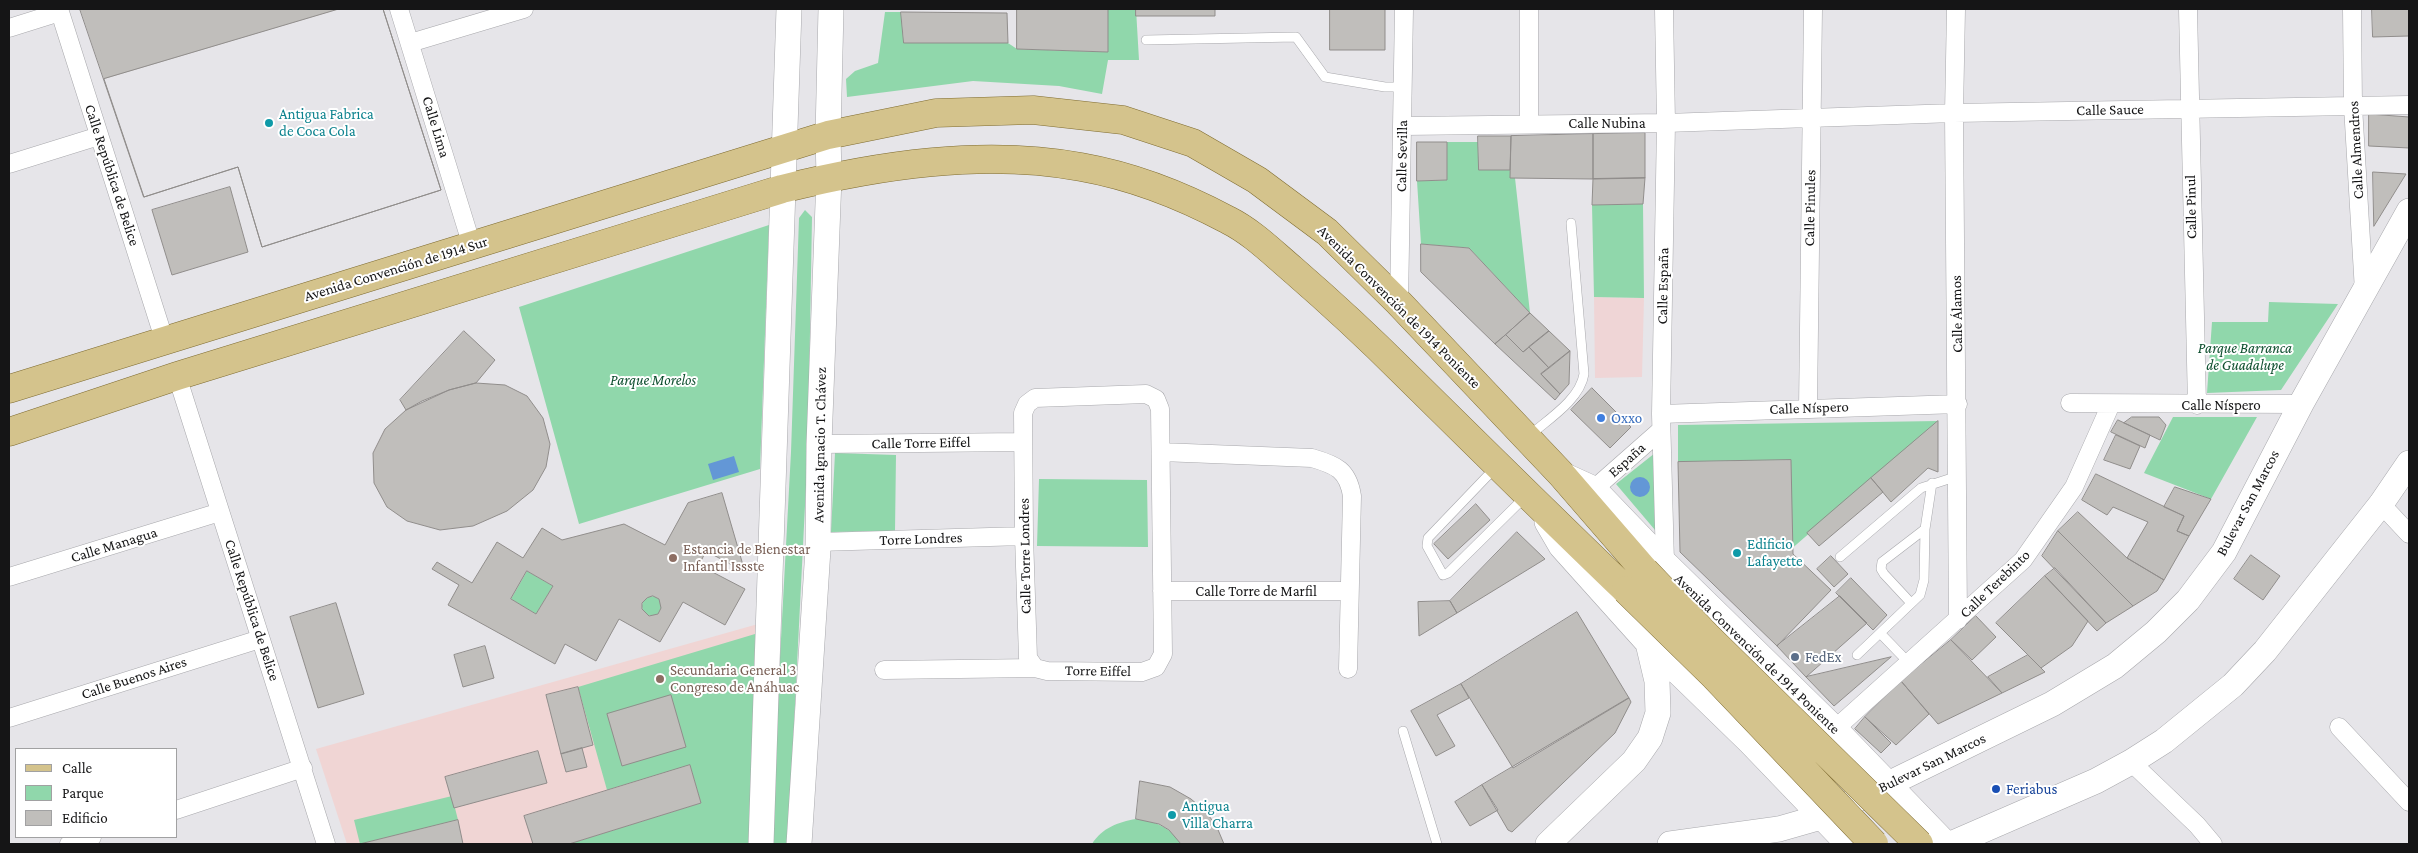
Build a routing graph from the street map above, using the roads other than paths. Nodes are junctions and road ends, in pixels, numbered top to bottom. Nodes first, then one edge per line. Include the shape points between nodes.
1 (399, 9) edge
2 (524, 9) edge
3 (789, 9) edge
4 (831, 9) edge
5 (1404, 9) edge
6 (1529, 9) edge
7 (1664, 9) edge
8 (1813, 9) edge
9 (1956, 9) edge
10 (2188, 9) edge
11 (2352, 9) edge
12 (59, 10) edge
13 (9, 28) edge
14 (1146, 40) dead end
15 (410, 43) junction
16 (1404, 87) junction
17 (2409, 105) edge
18 (2354, 106) junction
19 (2189, 108) junction
20 (1954, 113) junction
21 (1811, 117) junction
22 (1666, 123) junction
23 (1529, 124) junction
24 (1403, 126) junction
25 (828, 135) junction
26 (99, 136) junction
27 (784, 149) junction
28 (9, 164) edge
29 (829, 177) junction
30 (782, 189) junction
31 (2409, 211) edge
32 (1571, 223) dead end
33 (472, 246) junction
34 (2364, 291) junction
35 (1400, 303) junction
36 (165, 342) junction
37 (177, 376) junction
38 (9, 389) edge
39 (2070, 403) dead end
40 (1958, 404) junction
41 (2111, 404) junction
42 (2301, 404) junction
43 (2197, 405) junction
44 (1808, 408) junction
45 (1661, 422) junction
46 (9, 432) edge
47 (1527, 438) junction
48 (1024, 442) junction
49 (819, 444) junction
50 (1161, 452) junction
51 (2409, 463) edge
52 (1497, 466) junction
53 (1561, 474) junction
54 (1958, 476) junction
55 (1932, 483) junction
56 (1594, 490) junction
57 (1535, 502) junction
58 (2381, 504) junction
59 (220, 512) junction
60 (1925, 529) junction
61 (2409, 534) edge
62 (1024, 536) junction
63 (818, 542) junction
64 (1840, 557) dead end
65 (1655, 567) junction
66 (9, 577) edge
67 (1162, 591) junction
68 (1349, 591) junction
69 (1911, 603) junction
70 (1958, 620) junction
71 (1881, 634) junction
72 (260, 639) junction
73 (1648, 643) junction
74 (1857, 655) dead end
75 (1909, 663) junction
76 (1035, 668) junction
77 (1348, 669) dead end
78 (884, 670) dead end
79 (1797, 694) junction
80 (9, 718) edge
81 (2339, 727) dead end
82 (1835, 729) junction
83 (1403, 731) dead end
84 (1751, 743) junction
85 (2131, 762) junction
86 (303, 768) junction
87 (1889, 784) junction
88 (2409, 802) edge
89 (178, 809) edge
90 (1821, 817) junction
91 (89, 838) edge
92 (69, 844) edge
93 (326, 844) edge
94 (761, 844) edge
95 (799, 844) edge
96 (1437, 844) edge
97 (1548, 844) edge
98 (1670, 844) edge
99 (1848, 844) edge
100 (1874, 844) edge
101 (1919, 844) edge
102 (1946, 844) edge
103 (1952, 844) edge
104 (2213, 844) edge

1 - 15 street, Calle Lima
2 - 15 street
3 - 27 street
4 - 25 street, Avenida Ignacio T. Chávez
5 - 16 street, Calle Sevilla
6 - 23 street
7 - 22 street, Calle España
8 - 21 street, Calle Pinules
9 - 20 street, Calle Álamos
10 - 19 street, Calle Pinul
11 - 18 street, Calle Almendros
12 - 13 street
12 - 26 street, Calle República de Belice
14 - 16 lane via 1296,36 1325,77
15 - 33 street, Calle Lima
16 - 24 street, Calle Sevilla
17 - 18 street, Calle Sauce
18 - 19 street, Calle Sauce
18 - 34 street, Calle Almendros
19 - 20 street, Calle Sauce
19 - 43 street, Calle Pinul
20 - 21 street, Calle Sauce
20 - 40 street, Calle Álamos
21 - 22 street, Calle Nubina
21 - 44 street, Calle Pinules
22 - 23 street, Calle Nubina
22 - 45 street, Calle España
23 - 24 street, Calle Nubina
24 - 35 street, Calle Sevilla
25 - 27 main road, Avenida Convención de 1914 Poniente
25 - 29 street, Avenida Ignacio T. Chávez
25 - 35 main road, Avenida Convención de 1914 Poniente via 936,113 1033,110 1123,120 1193,143 1257,180 1327,232
26 - 28 street
26 - 36 street, Calle República de Belice
27 - 30 street
27 - 33 main road, Avenida Convención de 1914 Sur
29 - 30 main road
29 - 49 street, Avenida Ignacio T. Chávez
29 - 52 main road via 927,163 1006,159 1081,167 1140,181 1229,220 1258,240 1349,318
30 - 37 main road
30 - 94 street
31 - 34 street, Bulevar San Marcos
32 - 47 lane via 1584,374 1582,384
33 - 36 main road, Avenida Convención de 1914 Sur
34 - 42 street, Bulevar San Marcos
35 - 47 main road, Avenida Convención de 1914 Poniente
36 - 38 main road, Avenida Convención de 1914 Sur
37 - 46 main road
37 - 59 street, Calle República de Belice
39 - 41 street, Calle Níspero
40 - 44 street, Calle Níspero
40 - 54 street, Calle Álamos
41 - 43 street, Calle Níspero
41 - 70 street, Calle Terebinto via 2074,487 2023,560
42 - 43 street, Calle Níspero
42 - 87 street, Bulevar San Marcos via 2224,552 2188,600 2156,632 2115,666 2052,704
44 - 45 street, Calle Níspero
45 - 56 street, España
45 - 65 street, Calle España
47 - 53 main road, Avenida Convención de 1914 Poniente
48 - 49 street, Calle Torre Eiffel
48 - 50 street, Torre Eiffel via 1024,413 1027,404 1036,398 1146,394 1156,399 1160,409
48 - 62 street, Calle Torre Londres
49 - 63 street, Avenida Ignacio T. Chávez
50 - 67 street, Torre Eiffel
50 - 68 street via 1312,458 1341,471 1350,483 1352,496
51 - 58 street
52 - 57 main road
52 - 57 lane via 1428,538 1427,546 1442,575
53 - 56 street, Avenida Convención de 1914 Poniente
53 - 65 main road, Avenida Convención de 1914 Poniente
54 - 55 lane
54 - 70 street, Calle Álamos
55 - 60 lane
55 - 64 lane via 1910,497
56 - 65 street, Avenida Convención de 1914 Poniente
57 - 73 street via 1562,546
57 - 100 main road, bridge via 1715,677
58 - 61 street
58 - 85 street via 2252,664 2164,741
59 - 66 street, Calle Managua
59 - 72 street, Calle República de Belice
60 - 69 lane via 1924,580 1920,594
60 - 69 lane via 1882,562 1884,574
62 - 63 street, Torre Londres
62 - 76 street, Calle Torre Londres via 1028,658
63 - 95 street, Avenida Ignacio T. Chávez
65 - 79 street, Avenida Convención de 1914 Poniente
65 - 101 main road, Avenida Convención de 1914 Poniente, bridge via 1706,635
67 - 68 street, Calle Torre de Marfil
67 - 76 street, Torre Eiffel via 1163,654 1156,667 1142,672 1046,671
68 - 77 street
69 - 71 lane
70 - 75 street, Calle Terebinto
71 - 74 lane
71 - 75 lane
72 - 80 street, Calle Buenos Aires
72 - 86 street, Calle República de Belice
73 - 84 street
73 - 97 street via 1657,681 1658,713 1650,738 1634,760
75 - 82 street, Calle Terebinto
76 - 78 street, Torre Eiffel
79 - 82 street, Avenida Convención de 1914 Poniente
79 - 84 street via 1797,713 1789,729 1766,743
81 - 88 street
82 - 87 street, Avenida Convención de 1914 Poniente
83 - 96 lane
84 - 90 street
85 - 103 street
85 - 104 street
86 - 89 street
86 - 93 street, Calle República de Belice
87 - 90 street, Bulevar San Marcos
87 - 102 street, Avenida Convención de 1914 Poniente
90 - 98 street, Bulevar San Marcos via 1779,829
90 - 99 street
91 - 92 street

